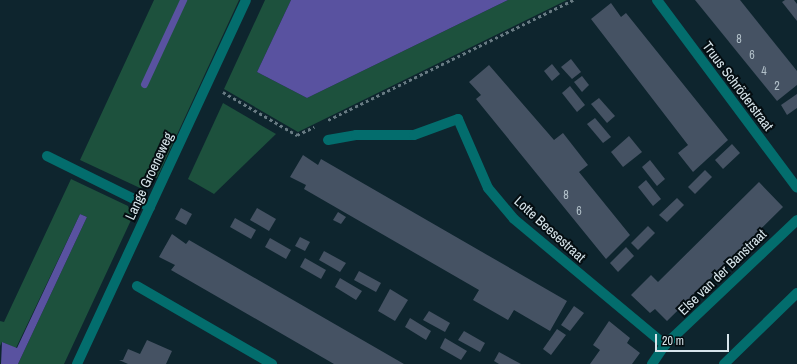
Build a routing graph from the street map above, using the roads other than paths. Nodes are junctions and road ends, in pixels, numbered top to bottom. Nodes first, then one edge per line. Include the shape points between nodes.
1 (246, 0) edge
2 (657, 0) edge
3 (328, 140) dead end
4 (47, 156) dead end
5 (797, 188) edge
6 (150, 207) junction
7 (797, 220) edge
8 (137, 286) dead end
9 (797, 293) edge
10 (665, 345) junction
11 (77, 364) edge
12 (272, 364) edge
13 (652, 364) edge
14 (724, 364) edge

1 - 6 street, Lange Groeneweg
2 - 5 street, Truus Schröderstraat
3 - 10 street, Lotte Beesestraat via 356,135 414,135 458,119 488,188 514,219
4 - 6 street
6 - 11 street, Lange Groeneweg
7 - 10 street, Else van der Banstraat
8 - 12 street
9 - 14 street
10 - 13 street, Else van der Banstraat

